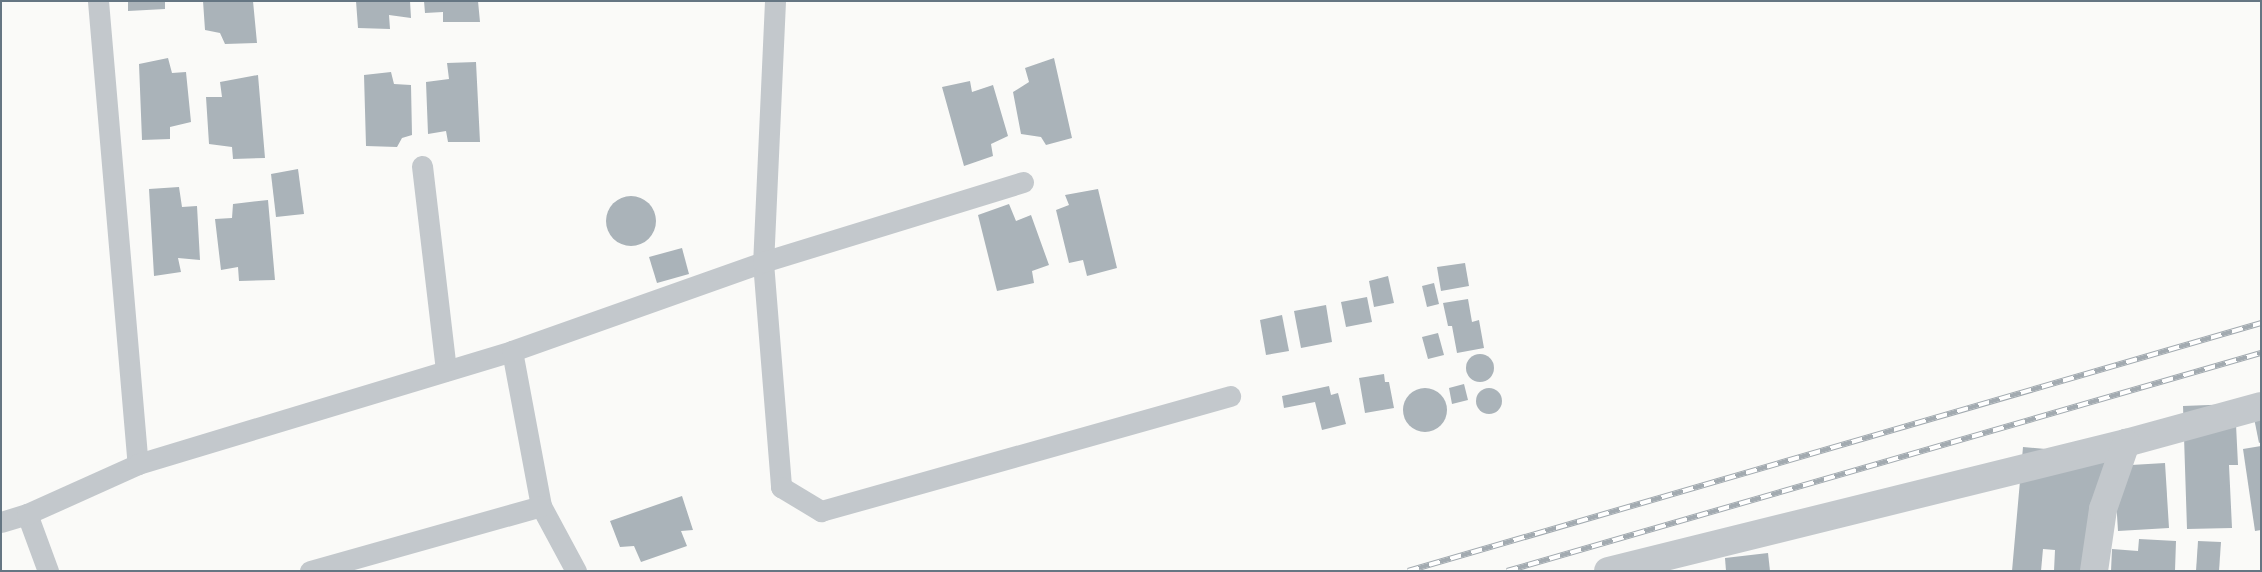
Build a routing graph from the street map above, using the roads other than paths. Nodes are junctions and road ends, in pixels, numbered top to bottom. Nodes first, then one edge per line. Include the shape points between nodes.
1 (98, 1) edge
2 (775, 1) edge
3 (422, 166) dead end
4 (1023, 182) dead end
5 (763, 262) junction
6 (512, 351) junction
7 (446, 371) junction
8 (1230, 396) dead end
9 (2261, 406) edge
10 (2126, 443) junction
11 (138, 464) junction
12 (540, 506) junction
13 (27, 514) junction
14 (1, 522) edge
15 (48, 571) edge
16 (310, 571) edge
17 (576, 571) edge
18 (1608, 571) edge
19 (2094, 571) edge

1 - 11 lane
2 - 5 lane
3 - 7 lane
4 - 5 lane
5 - 6 lane
5 - 8 lane via 781,487 821,511
6 - 7 lane
6 - 12 lane
7 - 11 lane
9 - 10 street
10 - 18 street
10 - 19 street via 2103,510
11 - 13 lane
12 - 16 lane
12 - 17 lane
13 - 14 lane
13 - 15 lane

